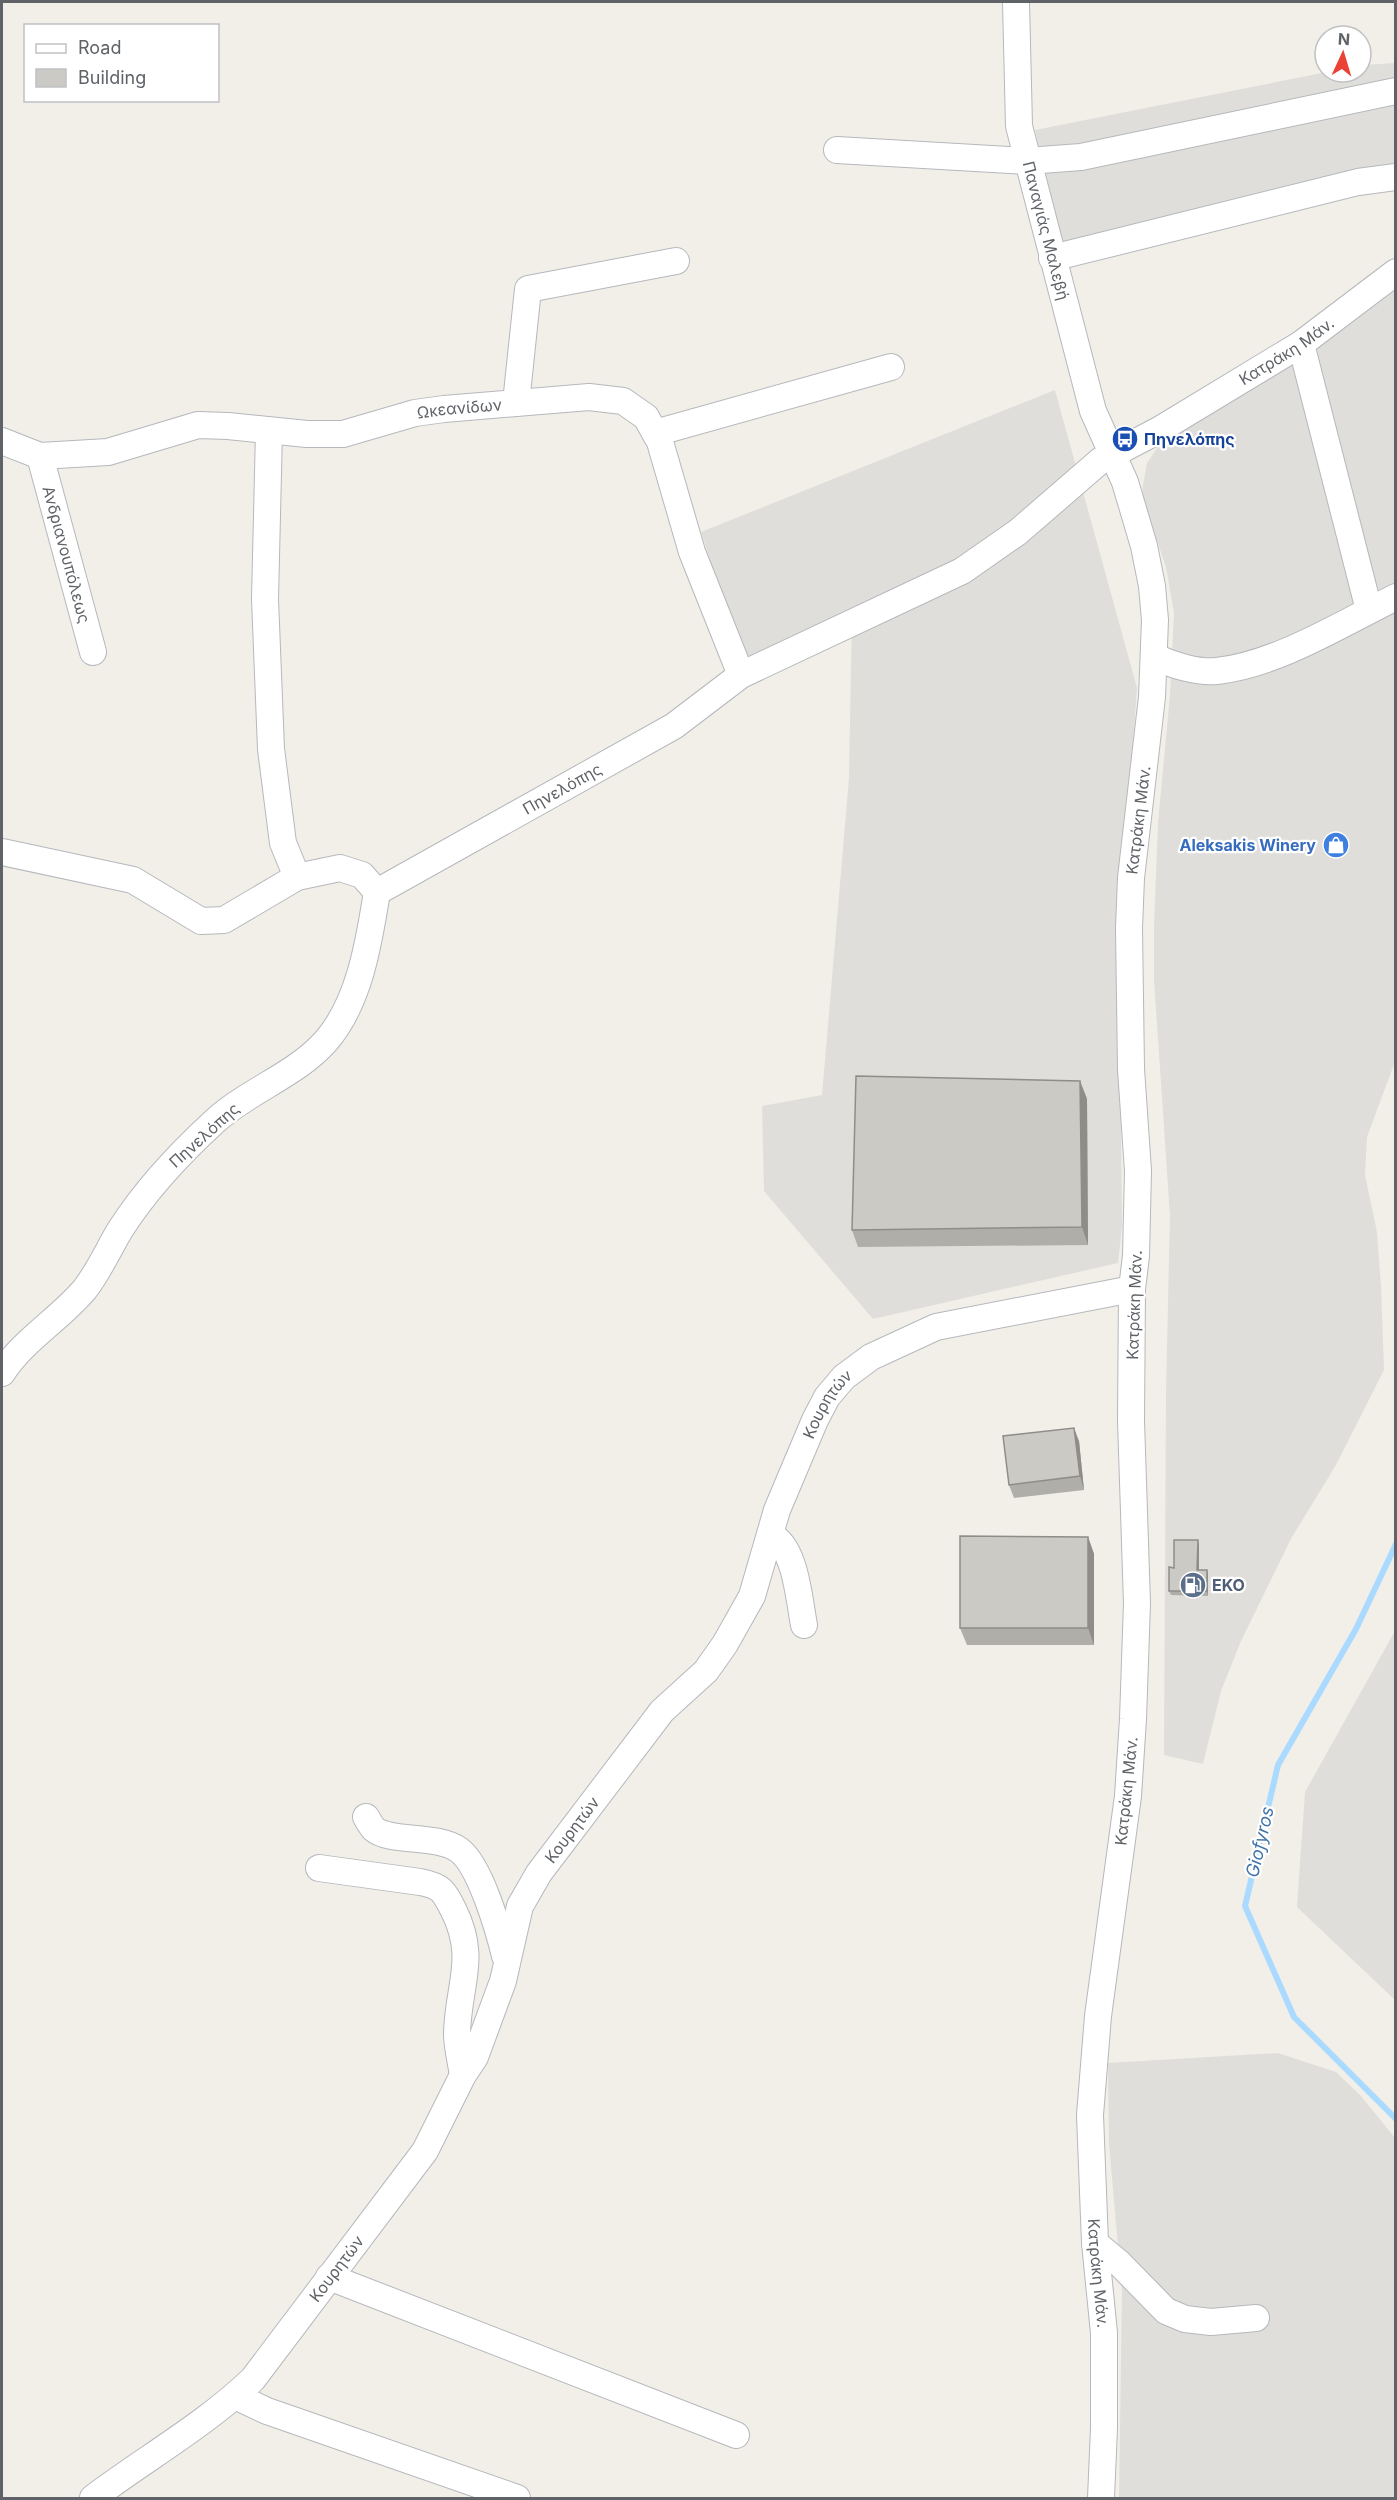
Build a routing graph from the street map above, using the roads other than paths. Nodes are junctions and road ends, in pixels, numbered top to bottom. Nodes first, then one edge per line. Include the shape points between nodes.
1 (1016, 2) edge
2 (1395, 91) edge
3 (837, 150) dead end
4 (1027, 161) junction
5 (1395, 177) edge
6 (1052, 258) junction
7 (676, 261) dead end
8 (1395, 272) edge
9 (1301, 344) junction
10 (891, 367) dead end
11 (516, 403) junction
12 (269, 431) junction
13 (655, 433) junction
14 (2, 441) edge
15 (1113, 454) junction
16 (40, 456) junction
17 (1395, 597) edge
18 (1369, 610) junction
19 (93, 652) dead end
20 (1155, 657) junction
21 (741, 675) junction
22 (2, 852) edge
23 (297, 877) junction
24 (377, 892) junction
25 (1132, 1289) junction
26 (2, 1373) edge
27 (770, 1535) junction
28 (804, 1625) dead end
29 (366, 1816) dead end
30 (319, 1868) dead end
31 (507, 1965) junction
32 (463, 2075) junction
33 (1095, 2243) junction
34 (329, 2277) junction
35 (1256, 2318) dead end
36 (236, 2396) junction
37 (736, 2435) dead end
38 (93, 2499) edge
39 (517, 2499) edge
40 (1101, 2499) edge

1 - 4 street, Παναγιάς Μαλεβή via 1019,126
2 - 4 street via 1081,157
3 - 4 street
4 - 6 street, Παναγιάς Μαλεβή
5 - 6 street via 1358,182
6 - 15 street, Παναγιάς Μαλεβή via 1093,411
7 - 11 street via 528,289
8 - 9 street, Κατράκη Μάν.
9 - 15 street, Κατράκη Μάν.
9 - 18 street
10 - 13 street
11 - 12 street, Ωκεανίδων via 415,413 343,434
11 - 13 street, Ωκεανίδων via 590,397 623,400 646,417
12 - 16 street, Ωκεανίδων via 198,425 108,452
12 - 23 street via 265,599 272,749 283,843
13 - 21 street, Ωκεανίδων via 692,552
14 - 16 street, Ωκεανίδων
15 - 20 street, Κατράκη Μάν. via 1144,546 1152,586
15 - 21 street, Πηνελόπης via 1018,532 962,571
16 - 19 street, Ανδριανουπόλεως
17 - 18 street
18 - 20 street via 1264,662 1215,671 1171,664
20 - 25 street, Κατράκη Μάν. via 1129,928 1131,1069 1138,1171
21 - 24 street, Πηνελόπης via 674,726
22 - 23 street via 133,880 201,921 224,920
23 - 24 street via 340,868 362,875
24 - 26 street, Πηνελόπης via 360,978 326,1041 216,1120 163,1172 137,1205 85,1289 19,1351
25 - 27 street, Κουρητών via 936,1327 862,1362 837,1384 820,1410
25 - 33 street, Κατράκη Μάν. via 1131,1421 1137,1603 1128,1796 1093,2070 1090,2147
27 - 28 street via 782,1544 790,1560
27 - 31 street, Κουρητών via 752,1596 712,1664 662,1711 539,1873 520,1906
29 - 31 street via 374,1828 385,1833 443,1842 465,1855 493,1916
30 - 32 street via 420,1882 444,1892 466,1942 467,1964 457,2036
31 - 32 street, Κουρητών via 487,2027
32 - 34 street, Κουρητών via 421,2157
33 - 35 street via 1166,2311 1185,2319 1211,2322
33 - 40 street, Κατράκη Μάν. via 1104,2333
34 - 36 street, Κουρητών via 264,2366
34 - 37 street
36 - 38 street, Κουρητών
36 - 39 street via 267,2411

